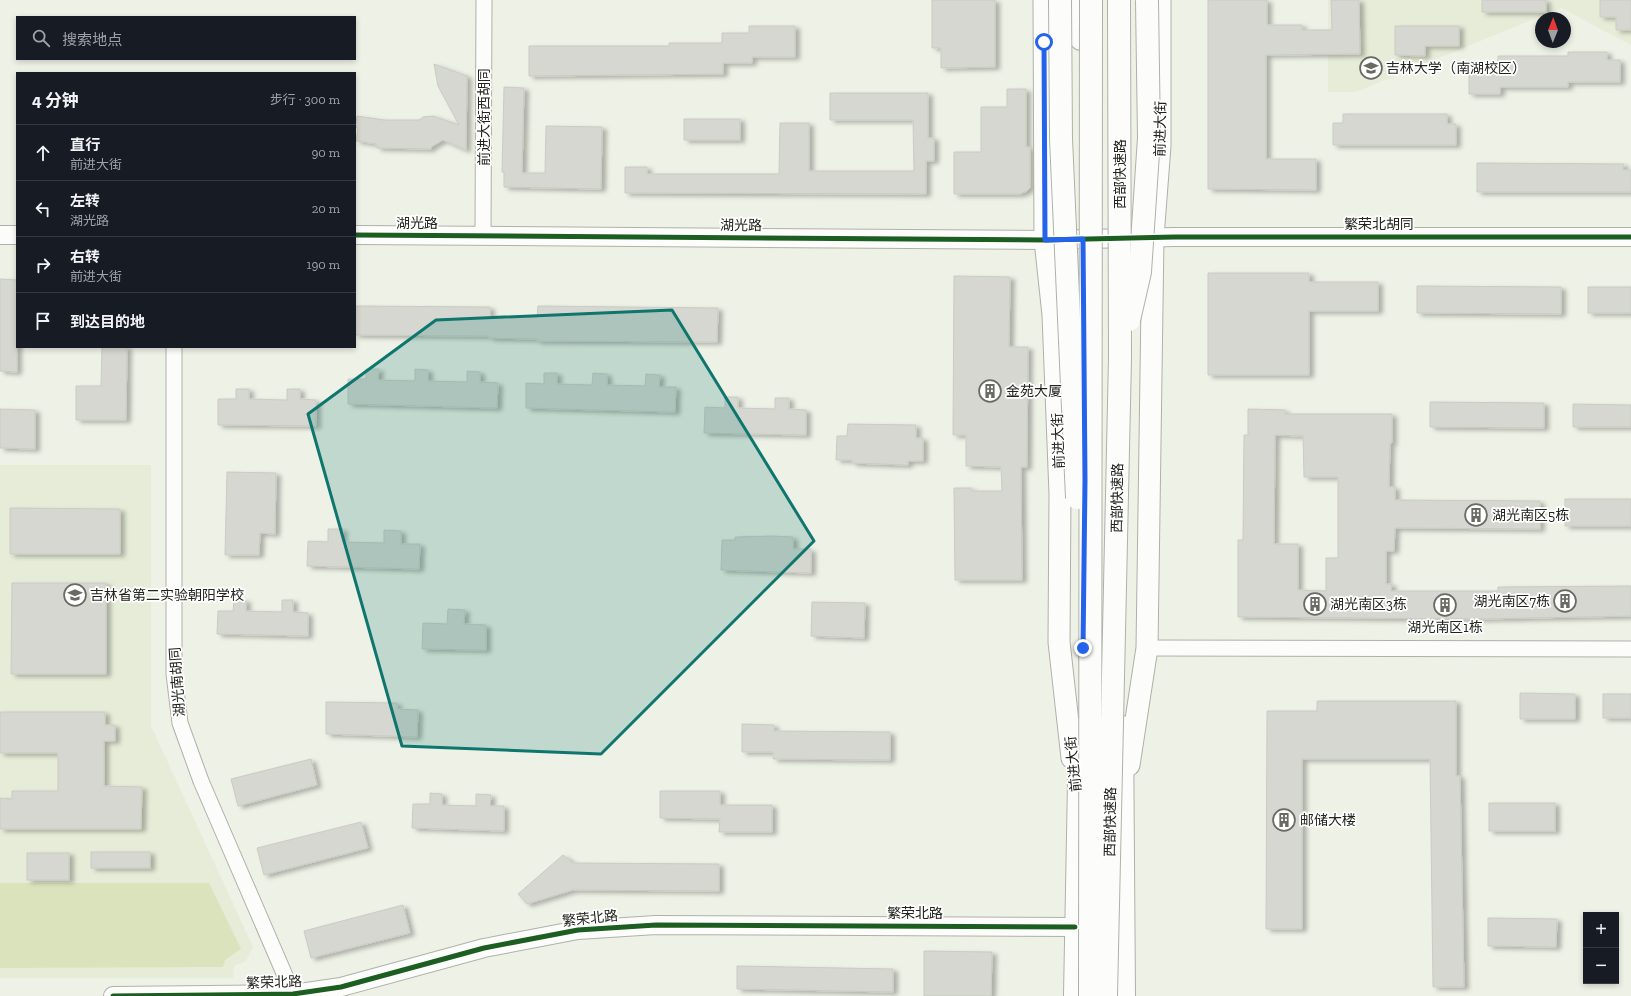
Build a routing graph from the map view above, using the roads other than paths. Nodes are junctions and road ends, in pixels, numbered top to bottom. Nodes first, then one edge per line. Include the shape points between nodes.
1 (484, 0) edge
2 (1044, 0) edge
3 (1060, 0) edge
4 (1080, 0) edge
5 (1091, 0) edge
6 (1119, 0) edge
7 (1127, 0) edge
8 (1147, 0) edge
9 (1160, 0) edge
10 (0, 235) edge
11 (16, 235) edge
12 (356, 235) edge
13 (483, 235) junction
14 (1153, 237) junction
15 (1631, 237) edge
16 (1127, 238) junction
17 (1083, 239) junction
18 (1045, 240) junction
19 (174, 348) edge
20 (1120, 358) junction
21 (1147, 648) junction
22 (1631, 649) edge
23 (1091, 699) junction
24 (1123, 807) junction
25 (1078, 809) junction
26 (1075, 927) junction
27 (293, 994) junction
28 (113, 996) edge
29 (1075, 996) edge
30 (1090, 996) edge
31 (1106, 996) edge
32 (1124, 996) edge

1 - 13 street, 前进大街西胡同
2 - 18 main road, 前进大街
3 - 23 main road, bridge via 1061,139 1079,549
4 - 17 main road, 前进大街
5 - 23 main road, 西部快速路, bridge
6 - 20 main road, 西部快速路, bridge
7 - 16 main road, 前进大街
8 - 20 main road, bridge via 1148,138 1140,272
9 - 14 main road, 前进大街 via 1160,146
10 - 11 street
12 - 13 street, 湖光路
13 - 18 street, 湖光路
14 - 15 street, 繁荣北胡同
14 - 16 street, 繁荣北胡同
14 - 21 main road, 前进大街
16 - 17 street, 湖光路
16 - 24 main road, 前进大街 via 1121,636
17 - 18 street, 湖光路
17 - 25 main road, 前进大街 via 1084,595
18 - 25 main road, 前进大街 via 1053,315 1059,478 1059,642
19 - 27 street, 湖光南胡同 via 174,674 180,723 204,788
20 - 31 main road, 西部快速路, bridge
21 - 22 street
21 - 24 main road, 前进大街
23 - 30 main road, 西部快速路, bridge
24 - 32 main road, 前进大街
25 - 26 main road, 前进大街
26 - 27 street, 繁荣北路 via 656,925 578,930 484,948 341,987
26 - 29 main road, 前进大街
27 - 28 street, 繁荣北路

